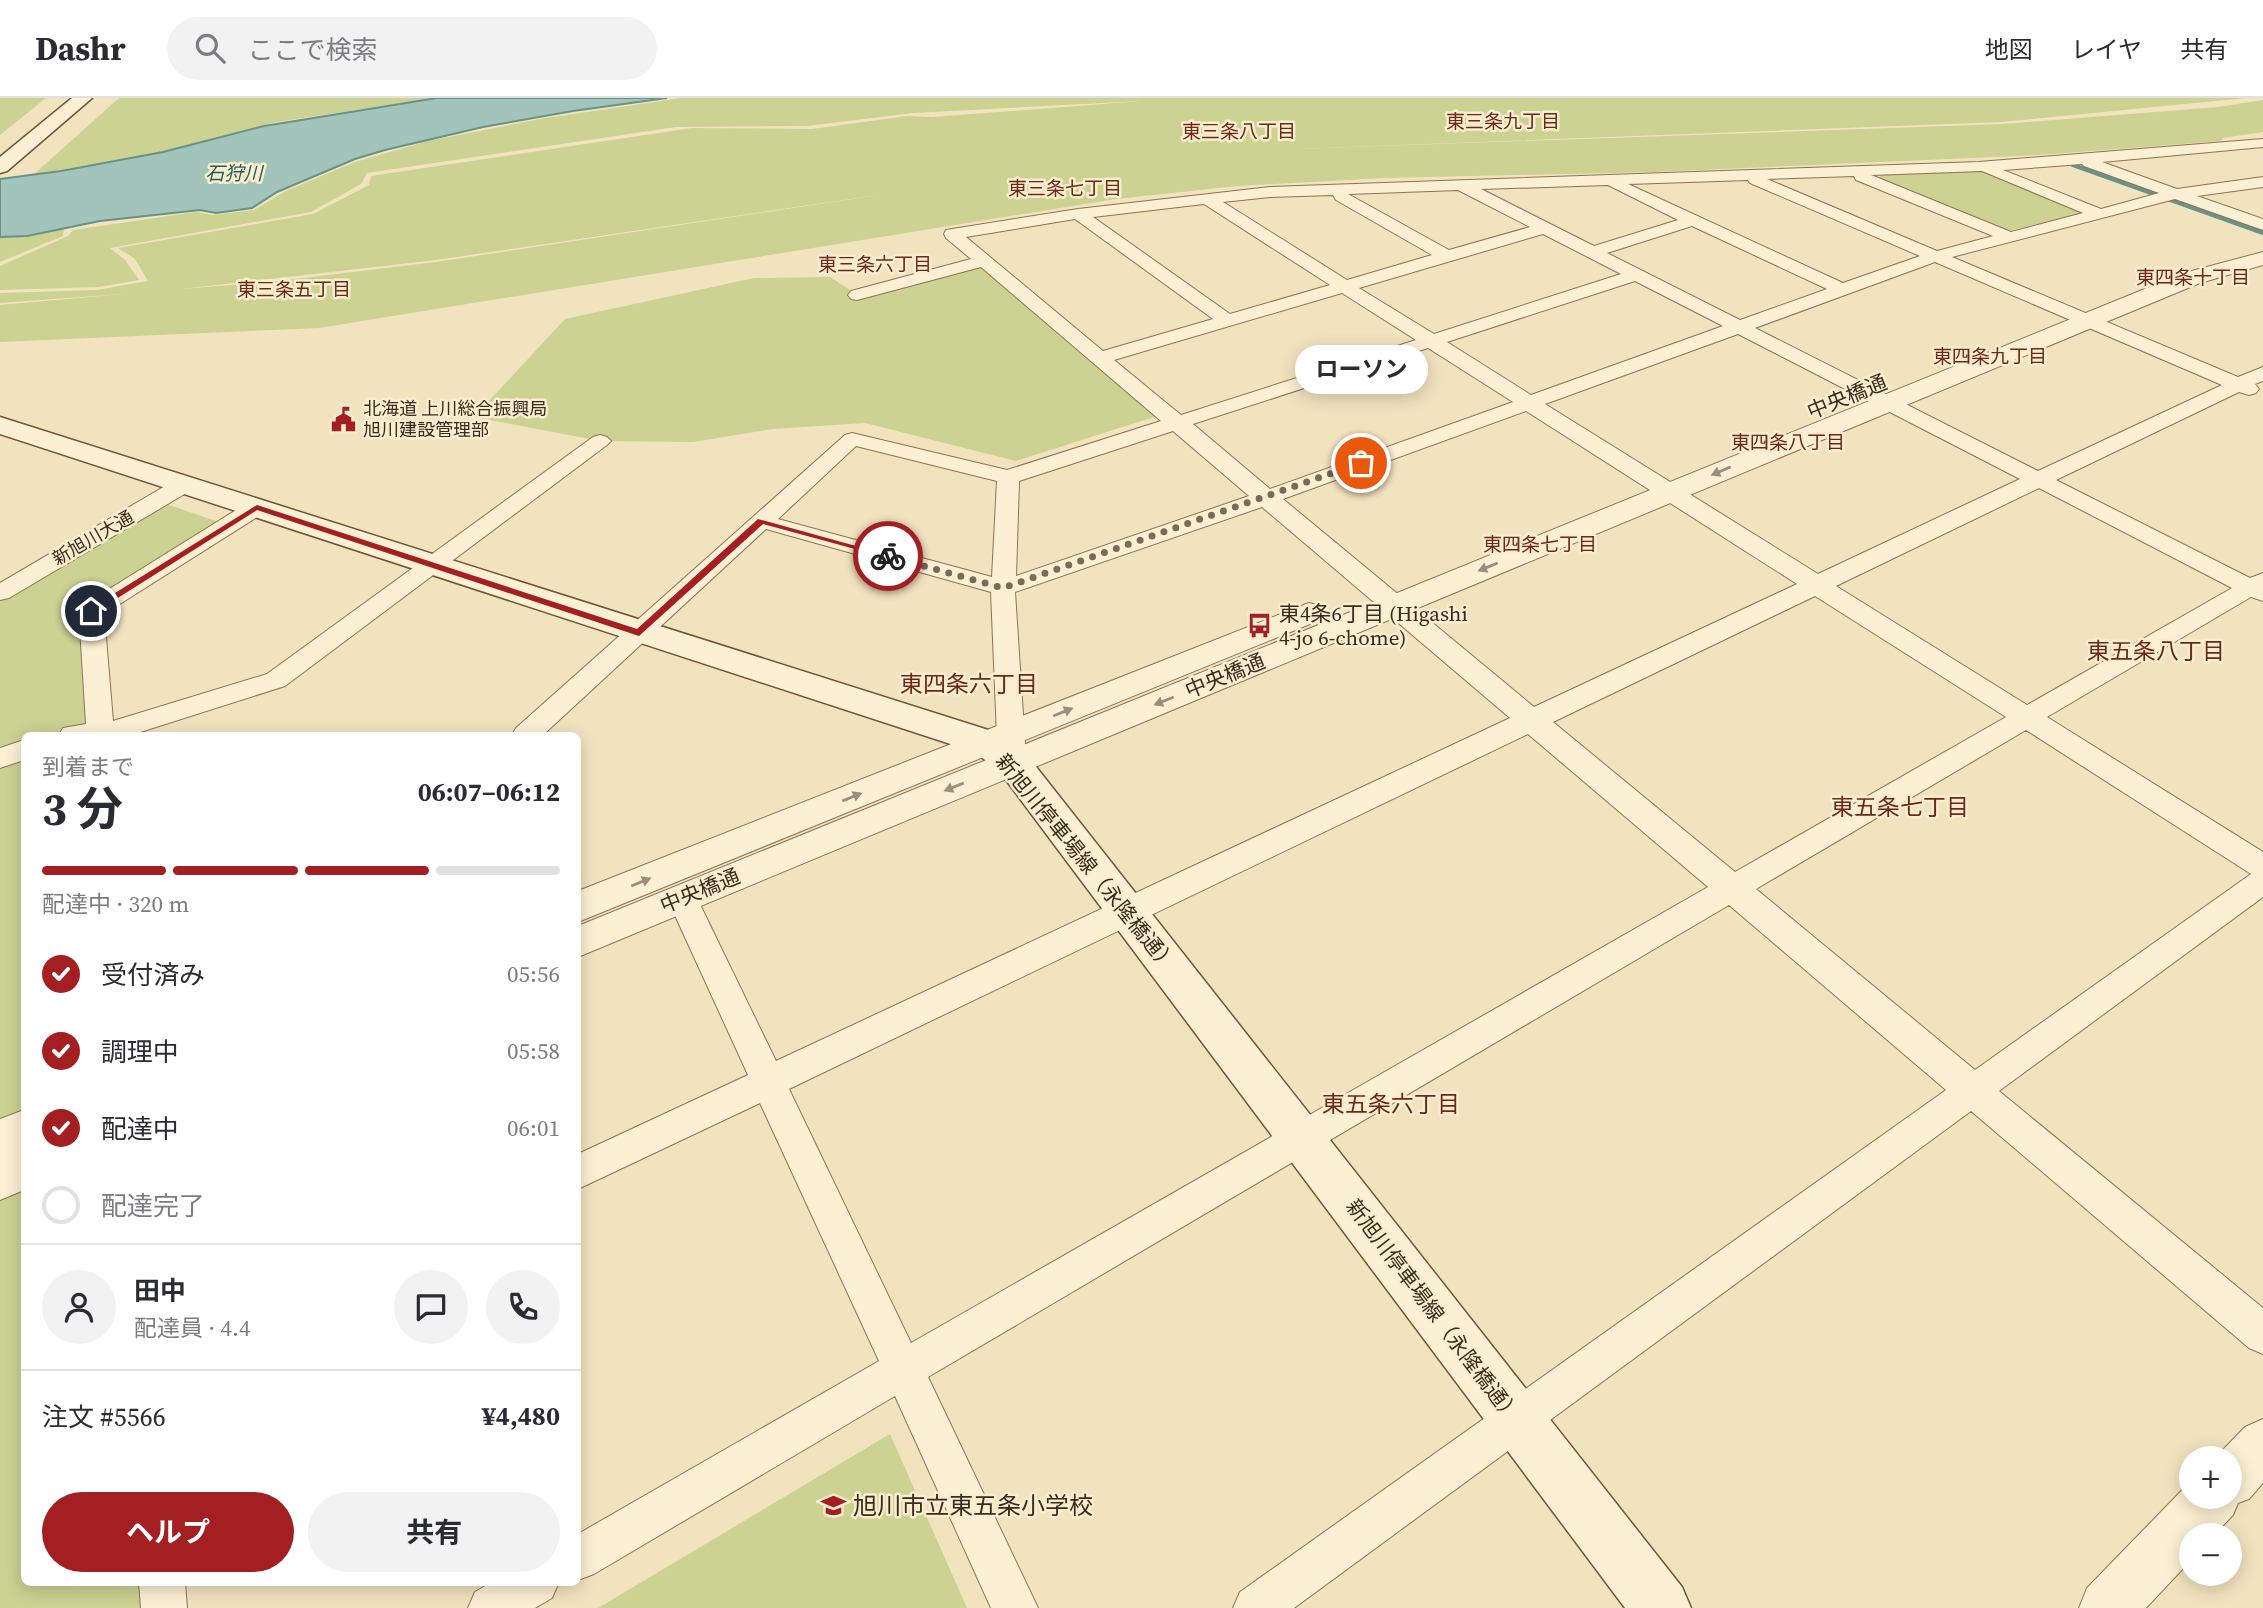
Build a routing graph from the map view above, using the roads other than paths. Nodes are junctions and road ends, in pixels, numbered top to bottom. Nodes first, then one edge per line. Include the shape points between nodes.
1 (83, 98) edge
2 (2263, 143) edge
3 (2080, 160) junction
4 (1979, 166) junction
5 (0, 167) edge
6 (1850, 173) junction
7 (1746, 176) junction
8 (1609, 181) junction
9 (2263, 182) edge
10 (1459, 184) junction
11 (1338, 189) junction
12 (2167, 197) junction
13 (1205, 198) junction
14 (1078, 214) junction
15 (2100, 214) junction
16 (1694, 220) junction
17 (2263, 225) edge
18 (1544, 228) junction
19 (2010, 237) junction
20 (2263, 245) edge
21 (1592, 252) junction
22 (1446, 256) junction
23 (1936, 256) junction
24 (2263, 258) edge
25 (983, 261) junction
26 (1636, 275) junction
27 (1344, 286) junction
28 (1843, 290) junction
29 (857, 295) dead end
30 (2076, 315) junction
31 (1226, 320) junction
32 (1739, 327) junction
33 (1430, 341) junction
34 (1099, 358) junction
35 (2255, 384) edge
36 (1873, 396) junction
37 (1529, 403) junction
38 (1177, 423) junction
39 (3, 429) edge
40 (600, 441) dead end
41 (1008, 477) junction
42 (2038, 480) junction
43 (185, 484) junction
44 (1660, 485) junction
45 (1265, 498) junction
46 (257, 507) junction
47 (761, 521) junction
48 (435, 565) junction
49 (1818, 585) junction
50 (2259, 587) edge
51 (1003, 588) junction
52 (0, 593) edge
53 (1384, 596) junction
54 (639, 633) junction
55 (2027, 718) junction
56 (1531, 720) junction
57 (100, 732) edge
58 (110, 732) edge
59 (529, 732) edge
60 (1003, 747) junction
61 (21, 751) edge
62 (0, 758) edge
63 (2263, 867) edge
64 (2263, 881) edge
65 (1731, 888) junction
66 (682, 898) junction
67 (581, 906) edge
68 (1128, 912) junction
69 (581, 941) edge
70 (767, 1082) junction
71 (1973, 1090) junction
72 (21, 1131) edge
73 (0, 1139) edge
74 (1301, 1139) junction
75 (21, 1170) edge
76 (581, 1171) edge
77 (0, 1179) edge
78 (2263, 1334) edge
79 (903, 1370) junction
80 (1516, 1419) junction
81 (2263, 1445) edge
82 (2242, 1467) edge
83 (2202, 1509) edge
84 (581, 1556) edge
85 (162, 1586) edge
86 (529, 1586) edge
87 (164, 1608) edge
88 (491, 1608) edge
89 (1015, 1608) edge
90 (1256, 1608) edge
91 (1661, 1608) edge
92 (2107, 1608) edge

1 - 5 main road
2 - 3 street
3 - 4 street
3 - 12 street
4 - 6 street
4 - 15 street
6 - 7 street
6 - 19 street
7 - 8 street
7 - 23 street
8 - 10 street
8 - 16 street
9 - 12 street
10 - 11 street
10 - 18 street
11 - 13 street
11 - 22 street via 1342,197
12 - 15 street
12 - 17 street
13 - 14 street
13 - 27 street
14 - 25 street via 952,234
14 - 31 street
15 - 19 street
16 - 21 street
16 - 28 street
18 - 21 street
18 - 22 street
19 - 23 street
20 - 30 street, 中央橋通 via 2166,269
21 - 26 street
22 - 27 street
23 - 28 street
23 - 30 street
24 - 30 street, 中央橋通
25 - 29 street
25 - 34 street
26 - 32 street
26 - 33 street
27 - 31 street
27 - 33 street
28 - 32 street
30 - 35 street
30 - 36 street, 中央橋通
31 - 34 street
32 - 36 street
32 - 37 street
33 - 37 street
33 - 38 street
34 - 38 street
35 - 42 street
36 - 42 street
36 - 44 street, 中央橋通
37 - 44 street
37 - 45 street
38 - 41 street
38 - 45 street
39 - 43 main road, 新旭川停車場線（永隆橋通）
40 - 48 street
41 - 47 street via 852,439
41 - 51 street
42 - 49 street
42 - 50 street
43 - 46 main road, 新旭川停車場線（永隆橋通）
43 - 52 street, 新旭川大通
44 - 49 street
44 - 53 street, 中央橋通
45 - 51 street
45 - 53 street
46 - 48 main road, 新旭川停車場線（永隆橋通）
46 - 57 street via 91,611
47 - 51 street
47 - 54 street
48 - 54 main road, 新旭川停車場線（永隆橋通）
48 - 58 street via 276,680
49 - 55 street
49 - 56 street
50 - 55 street
51 - 60 street
53 - 56 street
53 - 60 street, 中央橋通
54 - 59 street
54 - 60 main road, 新旭川停車場線（永隆橋通）
55 - 63 street
55 - 65 street
56 - 65 street
56 - 68 street
60 -> 66 street, 中央橋通
67 -> 60 street, 中央橋通
60 - 68 main road, 新旭川停車場線（永隆橋通）
61 - 62 street
64 - 71 street
65 - 71 street
65 - 74 street
66 - 69 street, 中央橋通
66 - 70 street
68 - 70 street
68 - 74 main road, 新旭川停車場線（永隆橋通）
70 - 76 street
70 - 79 street
71 - 78 street
71 - 80 street
72 - 73 street
74 - 79 street
74 - 80 main road, 新旭川停車場線（永隆橋通）
75 - 77 street
79 - 84 street
79 - 89 street
80 - 90 street
80 - 91 main road, 新旭川停車場線（永隆橋通）
81 - 82 street
83 - 92 street
85 - 87 street
86 - 88 street

